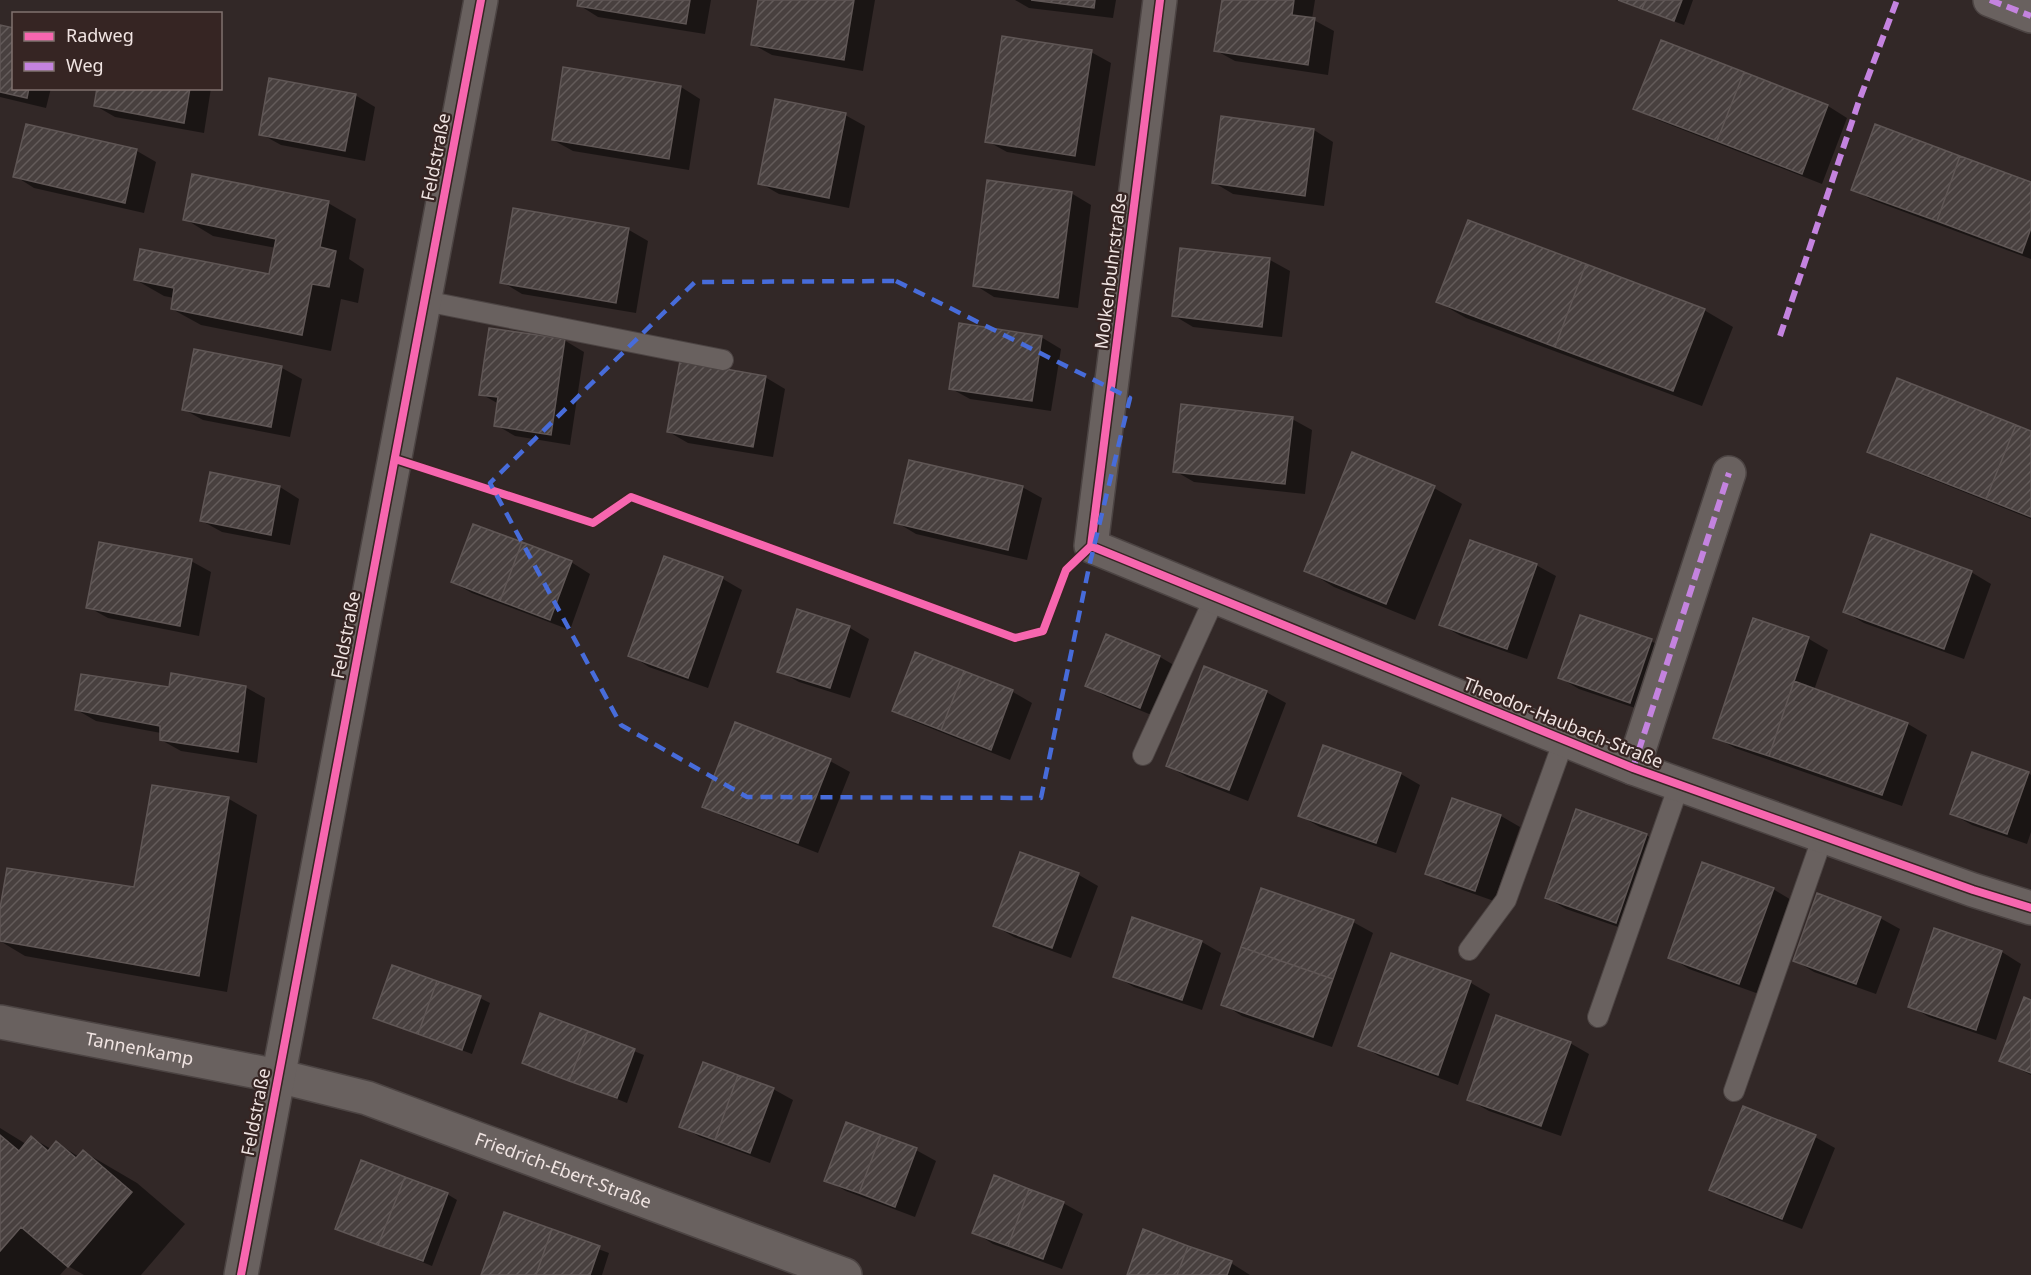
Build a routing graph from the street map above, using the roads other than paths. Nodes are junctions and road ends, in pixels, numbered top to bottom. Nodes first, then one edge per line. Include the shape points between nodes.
1 (481, 0) edge
2 (1160, 0) edge
3 (1990, 0) edge
4 (2031, 16) edge
5 (425, 301) junction
6 (723, 360) dead end
7 (1729, 473) dead end
8 (1091, 546) joint
9 (1215, 597) junction
10 (1564, 740) junction
11 (1143, 755) dead end
12 (1633, 768) junction
13 (1679, 784) junction
14 (1823, 836) junction
15 (2031, 908) edge
16 (1469, 950) dead end
17 (1598, 1017) dead end
18 (0, 1022) edge
19 (278, 1076) junction
20 (1734, 1090) dead end
21 (241, 1275) edge
22 (845, 1275) edge

1 - 5 street, Feldstraße
2 - 8 street, Molkenbuhrstraße
3 - 4 street
5 - 6 lane
5 - 19 street, Feldstraße
7 - 12 street, Theodor-Haubach-Straße
8 - 9 street, Theodor-Haubach-Straße
9 - 10 street, Theodor-Haubach-Straße
9 - 11 lane
10 - 12 street, Theodor-Haubach-Straße
10 - 16 lane via 1506,900
12 - 13 street, Theodor-Haubach-Straße
13 - 14 street, Theodor-Haubach-Straße
13 - 17 lane
14 - 15 street, Theodor-Haubach-Straße
14 - 20 lane
18 - 19 street, Tannenkamp
19 - 21 street, Feldstraße
19 - 22 street, Friedrich-Ebert-Straße via 367,1098

